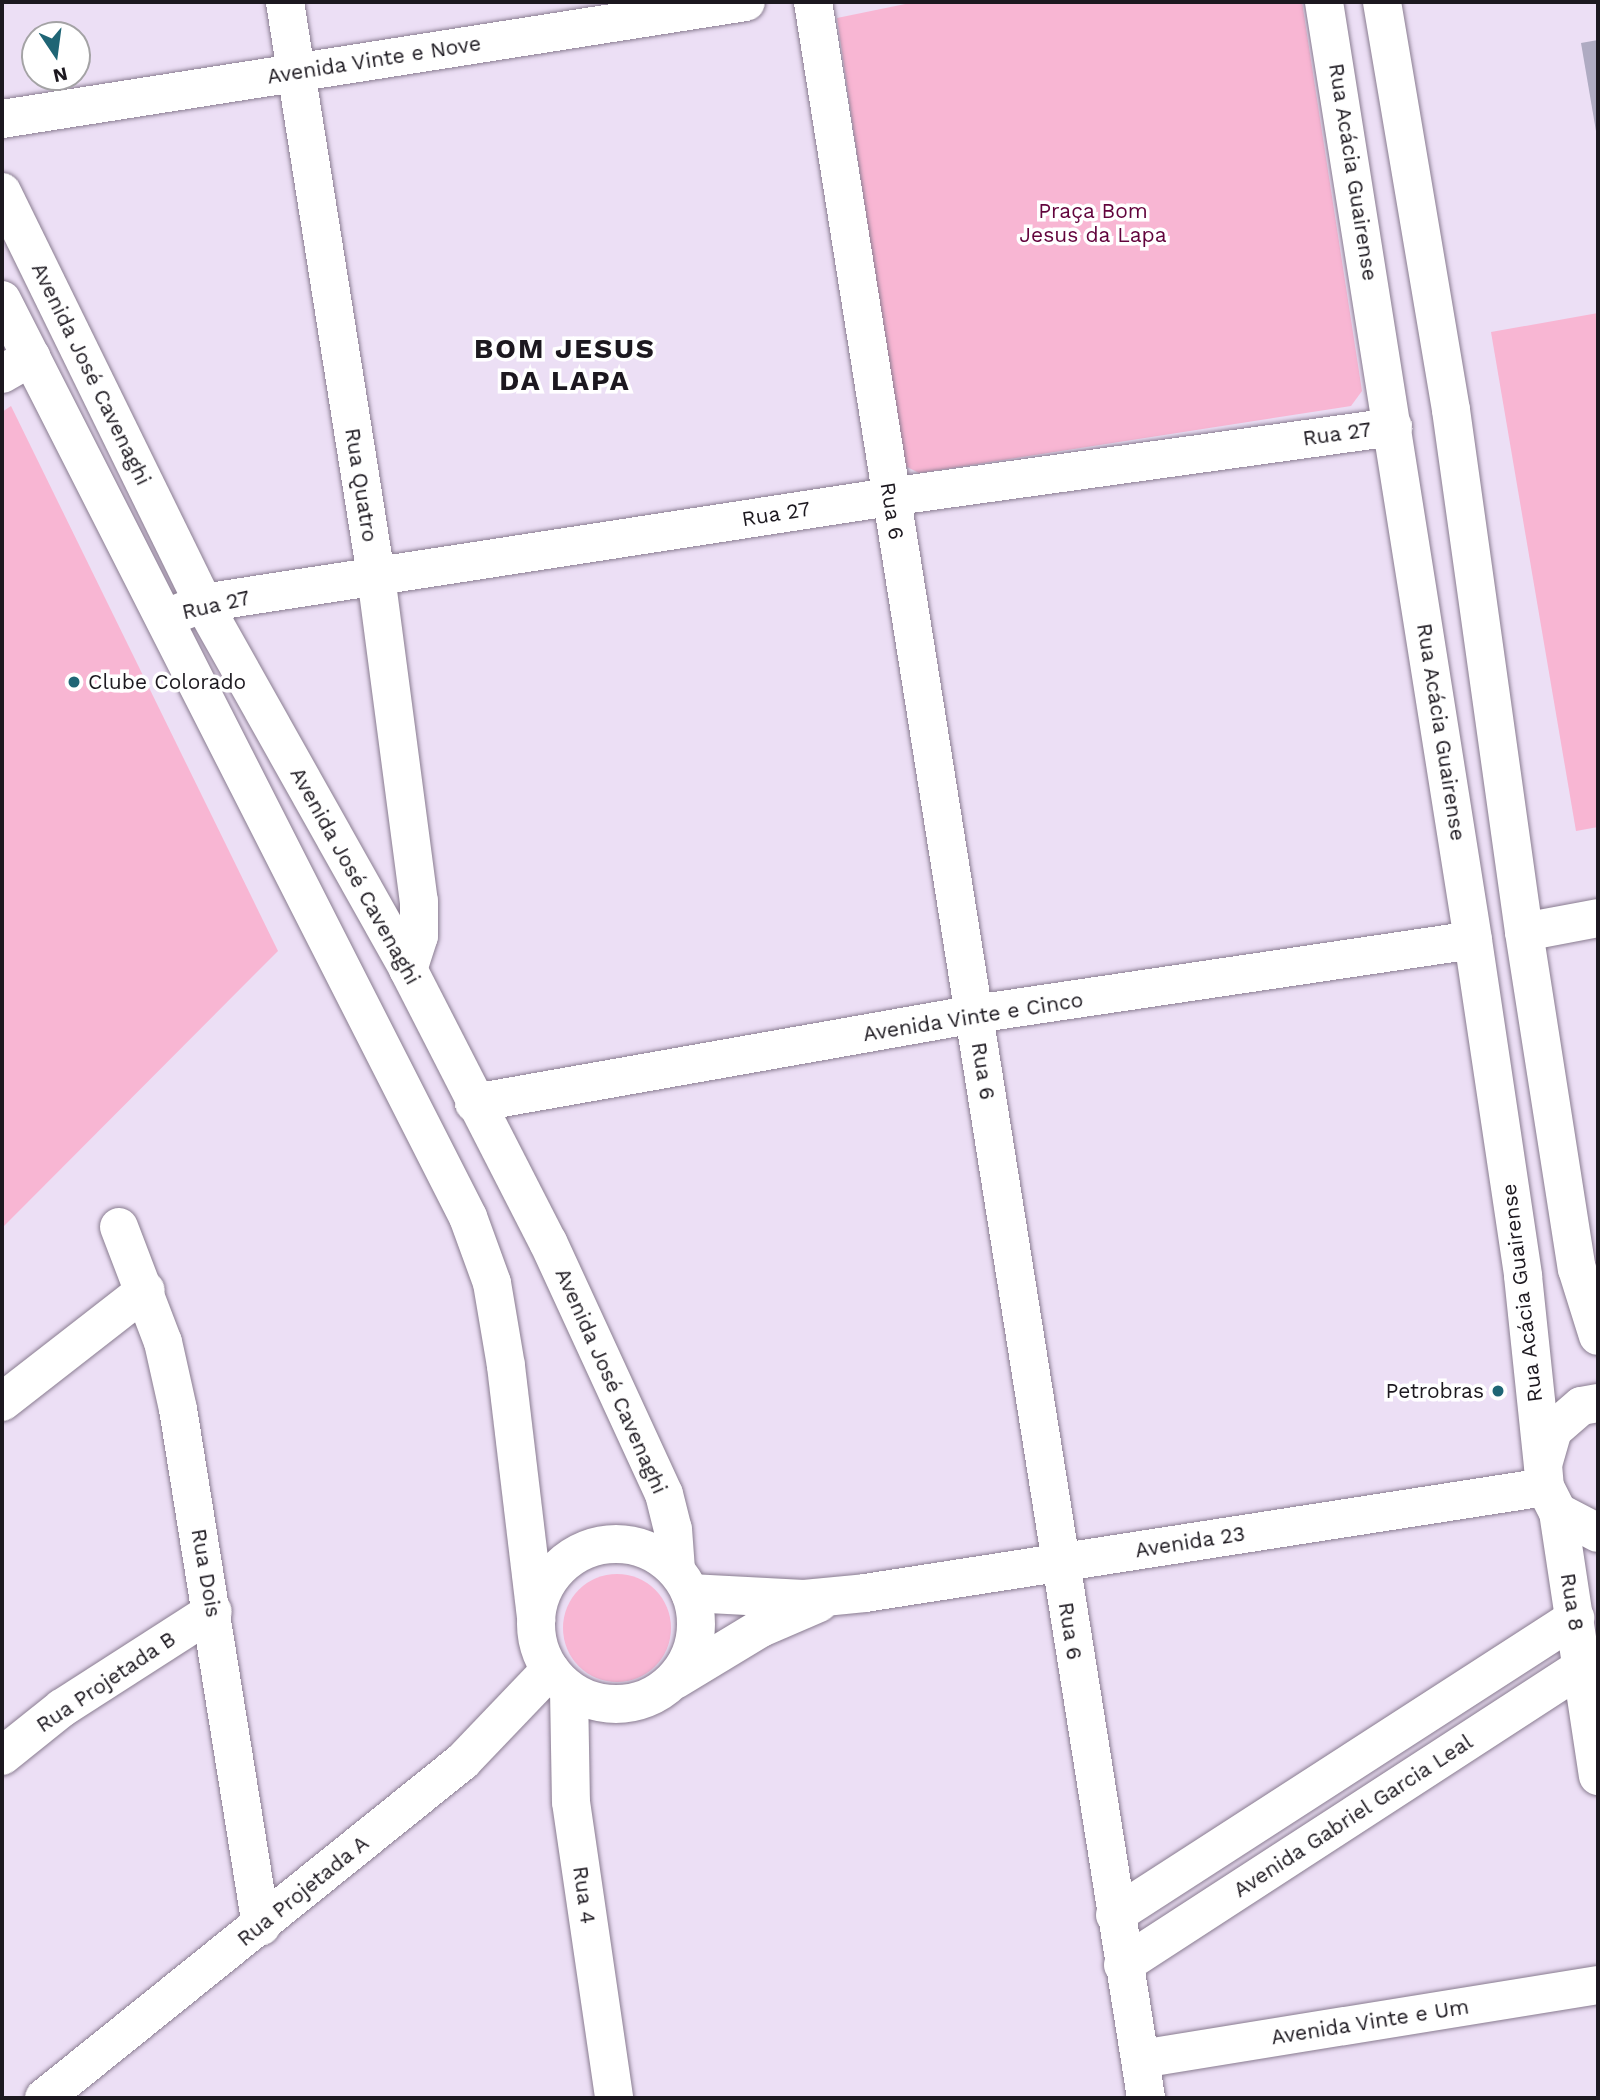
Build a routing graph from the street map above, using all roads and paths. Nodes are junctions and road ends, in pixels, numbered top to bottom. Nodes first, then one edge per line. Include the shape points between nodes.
1 (285, 2) edge
2 (746, 2) edge
3 (813, 2) edge
4 (1324, 2) edge
5 (1382, 2) edge
6 (296, 72) junction
7 (2, 119) edge
8 (1411, 179) junction
9 (1357, 191) junction
10 (2, 192) edge
11 (2, 300) edge
12 (17, 365) edge
13 (1393, 426) junction
14 (889, 497) junction
15 (376, 576) junction
16 (203, 603) junction
17 (162, 619) junction
18 (1490, 689) junction
19 (1436, 697) junction
20 (1598, 918) edge
21 (1524, 932) junction
22 (1473, 940) junction
23 (408, 969) junction
24 (975, 1014) junction
25 (474, 1103) junction
26 (119, 1227) dead end
27 (1577, 1269) junction
28 (1523, 1276) junction
29 (146, 1290) junction
30 (1598, 1336) edge
31 (2, 1402) edge
32 (1598, 1403) edge
33 (1549, 1488) junction
34 (1598, 1533) edge
35 (1059, 1563) junction
36 (683, 1581) junction
37 (835, 1596) junction
38 (213, 1611) junction
39 (1575, 1618) junction
40 (536, 1619) junction
41 (1506, 1663) junction
42 (1582, 1667) junction
43 (560, 1680) junction
44 (671, 1683) junction
45 (1526, 1703) junction
46 (2, 1756) edge
47 (1598, 1776) edge
48 (1115, 1915) junction
49 (261, 1926) junction
50 (1123, 1965) junction
51 (1598, 1985) edge
52 (1141, 2059) junction
53 (92, 2081) edge
54 (44, 2098) edge
55 (614, 2098) edge
56 (1146, 2098) edge

1 - 6 street, Rua Quatro
2 - 6 street, Avenida Vinte e Nove
3 - 14 street, Rua 6
4 - 9 street, Rua Acácia Guairense
5 - 8 street
6 - 7 street, Avenida Vinte e Nove
6 - 15 street, Rua Quatro
8 - 9 street
8 - 18 street via 1451,410
9 - 13 street, Rua Acácia Guairense
10 - 16 street, Avenida José Cavenaghi
11 - 12 street
12 - 17 street
13 - 14 street, Rua 27
13 - 19 street, Rua Acácia Guairense
14 - 15 street, Rua 27
14 - 24 street, Rua 6
15 - 16 street, Rua 27
15 - 23 street, Rua Quatro via 419,901 418,936
16 - 17 street, Rua 27
16 - 23 street, Avenida José Cavenaghi
17 - 40 street via 468,1217 492,1283 504,1352
18 - 19 street
18 - 21 street
19 - 22 street, Rua Acácia Guairense
20 - 21 street
21 - 27 street
22 - 24 street, Avenida Vinte e Cinco
22 - 28 street, Rua Acácia Guairense
23 - 25 street, Avenida José Cavenaghi
24 - 25 street, Avenida Vinte e Cinco
24 - 35 street, Rua 6
25 - 36 street, Avenida José Cavenaghi via 548,1242 664,1494
26 - 29 street, Rua Dois
27 - 28 street
27 - 30 street
28 - 33 street, Rua Acácia Guairense
29 - 31 street
29 - 38 street, Rua Dois via 178,1409
32 - 33 street via 1581,1406 1553,1430
33 - 34 street via 1590,1532
33 - 35 street, Avenida 23
33 - 39 street, Rua 8
35 - 37 street, Avenida 23
35 - 48 street, Rua 6
36 - 37 street, Avenida 23 via 804,1599
36 - 40 street via 642,1549 603,1545 577,1554 556,1570 542,1593
36 - 44 street via 696,1616 695,1641 686,1664
37 - 44 street, Avenida 23 via 761,1628
38 - 46 street, Rua Projetada B via 61,1709
38 - 49 street, Rua Dois
39 - 41 street
39 - 42 street, Rua 8
40 - 43 street via 538,1646
41 - 45 street
41 - 48 street
42 - 45 street, Avenida Gabriel Garcia Leal
42 - 47 street, Rua 8
43 - 44 street via 594,1702 621,1705 648,1698
43 - 49 street, Rua Projetada A
43 - 55 street, Rua 4 via 570,1802
45 - 50 street, Avenida Gabriel Garcia Leal
48 - 50 street, Rua 6
49 - 53 street, Rua Projetada A
50 - 52 street, Rua 6
51 - 52 street, Avenida Vinte e Um
52 - 56 street, Rua 6
53 - 54 street, Rua Projetada A

